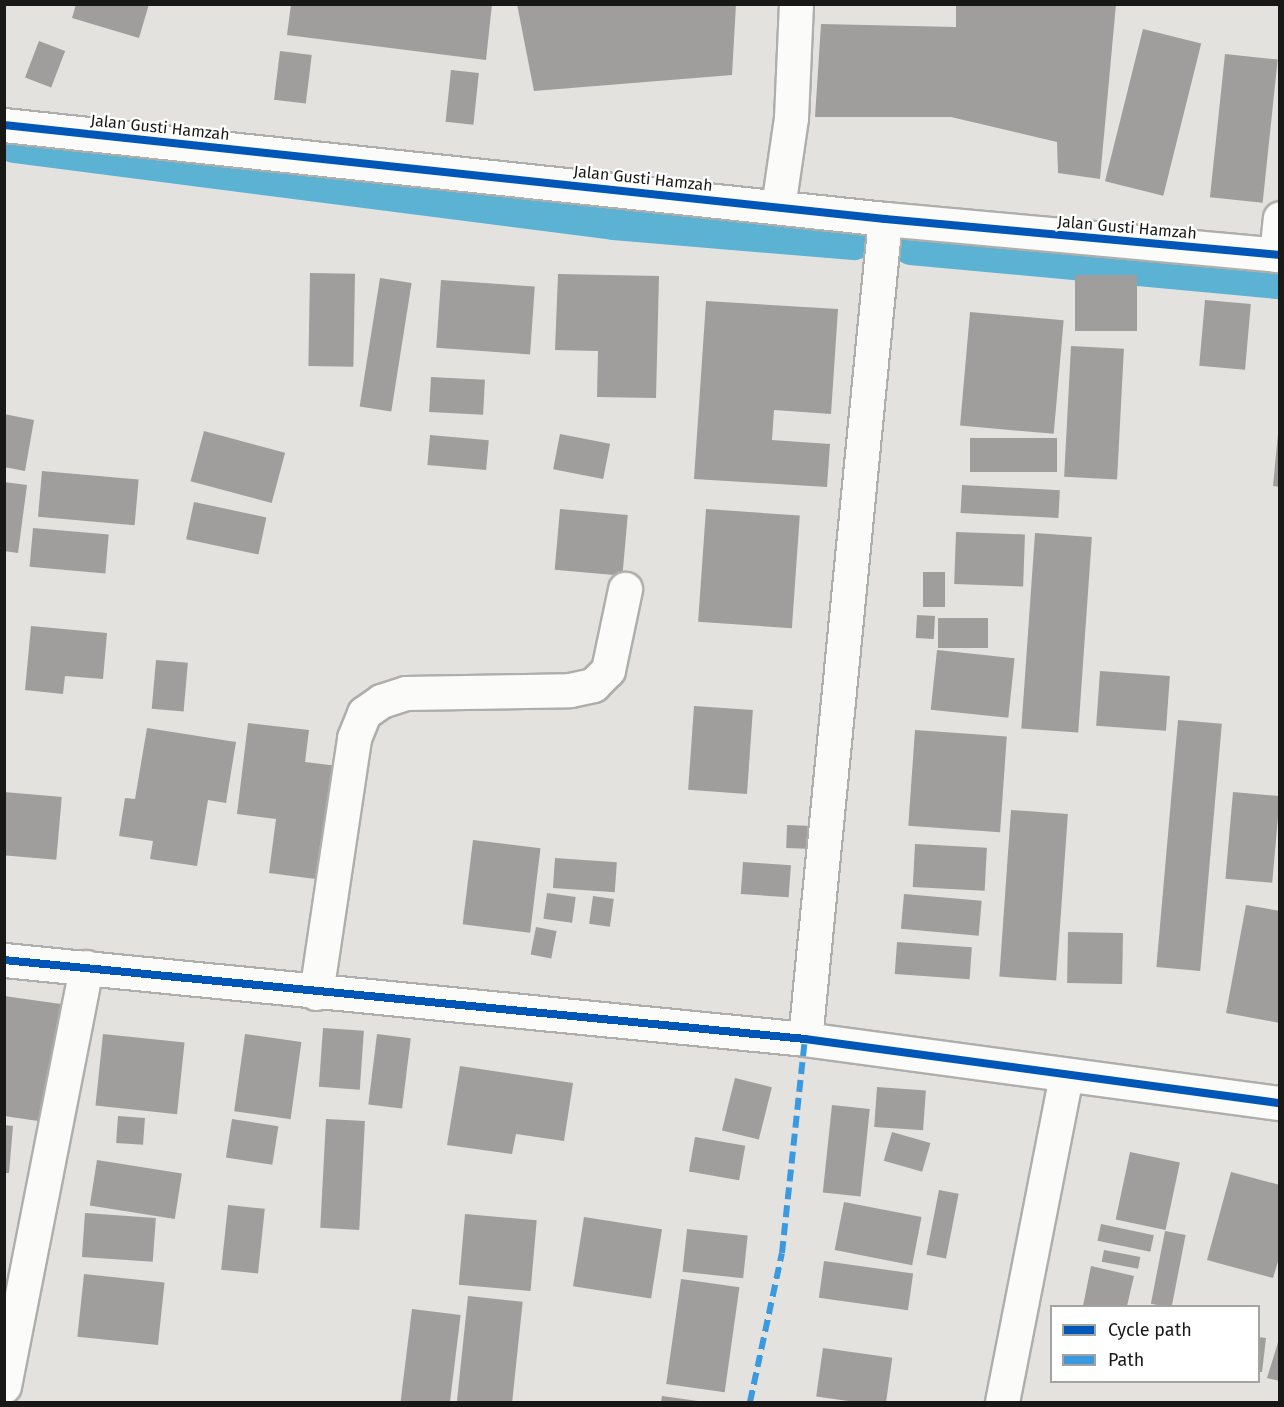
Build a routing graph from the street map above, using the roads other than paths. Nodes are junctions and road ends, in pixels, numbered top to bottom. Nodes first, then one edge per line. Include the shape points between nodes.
1 (796, 4) edge
2 (4, 125) edge
3 (778, 207) junction
4 (1280, 218) edge
5 (885, 219) junction
6 (1278, 255) edge
7 (625, 589) dead end
8 (4, 960) edge
9 (86, 967) junction
10 (316, 993) junction
11 (805, 1039) junction
12 (1066, 1076) junction
13 (1280, 1103) edge
14 (4, 1386) edge
15 (1002, 1402) edge

1 - 3 street via 790,118
2 - 3 street, Jalan Gusti Hamzah
3 - 5 street, Jalan Gusti Hamzah
4 - 6 street
5 - 6 street, Jalan Gusti Hamzah
5 - 11 street
7 - 10 street via 608,670 593,685 570,690 406,693 381,701 364,713 354,738
8 - 9 street
9 - 10 street
9 - 14 street
10 - 11 street
11 - 12 street
12 - 13 street
12 - 15 street

